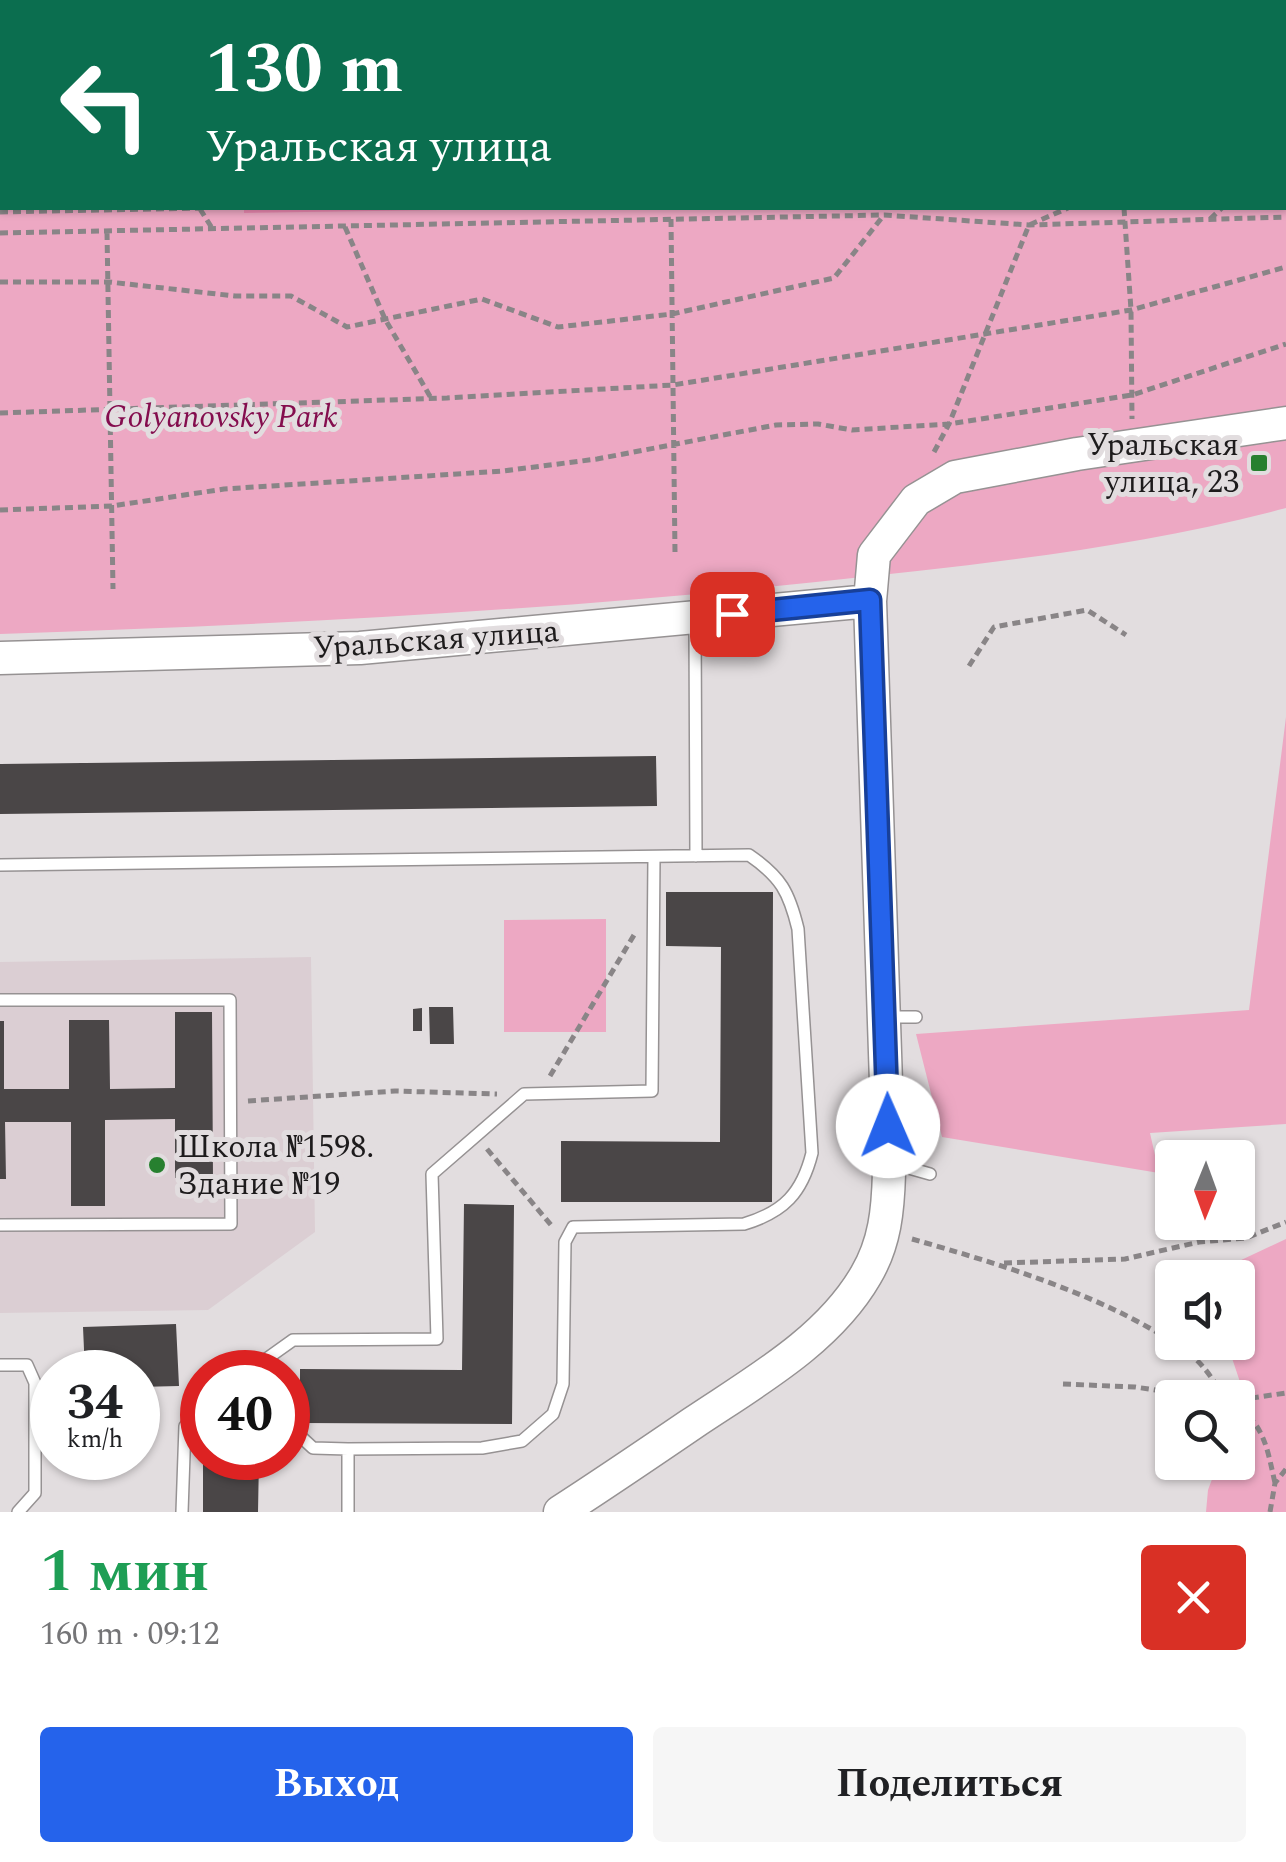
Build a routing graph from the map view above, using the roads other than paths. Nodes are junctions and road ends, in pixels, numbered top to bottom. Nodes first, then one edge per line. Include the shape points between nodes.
1 (1286, 424) edge
2 (870, 600) junction
3 (695, 617) junction
4 (0, 658) edge
5 (696, 856) junction
6 (654, 857) junction
7 (0, 865) edge
8 (0, 1000) edge
9 (889, 1162) junction
10 (930, 1174) dead end
11 (0, 1225) edge
12 (278, 1350) edge
13 (0, 1365) edge
14 (310, 1445) edge
15 (348, 1449) junction
16 (183, 1480) edge
17 (18, 1512) edge
18 (182, 1512) edge
19 (348, 1512) edge
20 (560, 1512) edge

1 - 2 main road via 955,477 916,500 874,556
2 - 3 main road, Уральская улица
2 - 9 main road via 901,1017
3 - 4 main road, Уральская улица via 360,648
3 - 5 lane
5 - 6 lane
5 - 15 lane via 749,855 772,871 790,897 798,929 812,1153 805,1180 790,1200 744,1224 573,1227 565,1242 563,1384 553,1414 522,1441 482,1448
6 - 7 lane
6 - 12 lane via 652,1091 524,1094 432,1174 437,1339 292,1340
8 - 11 lane via 230,1000 231,1224
9 - 10 lane
9 - 20 main road via 884,1231 864,1278 820,1330
13 - 17 lane via 27,1365 35,1383 34,1493
14 - 15 lane
15 - 19 lane
16 - 18 lane

